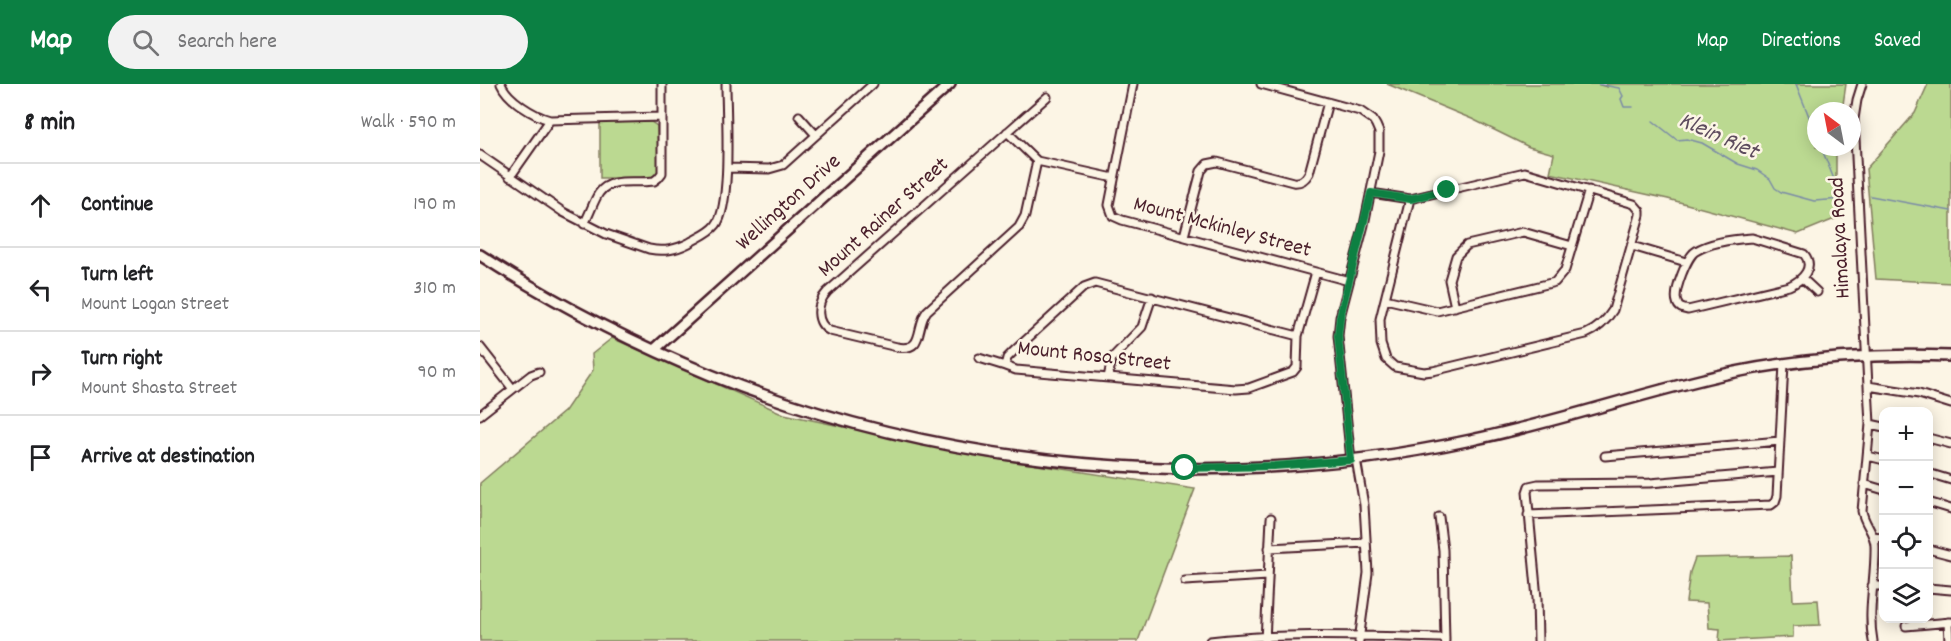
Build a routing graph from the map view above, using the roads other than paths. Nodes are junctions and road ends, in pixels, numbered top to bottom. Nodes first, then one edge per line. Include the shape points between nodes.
1 (501, 84) edge
2 (662, 84) edge
3 (726, 84) edge
4 (873, 84) edge
5 (950, 84) edge
6 (1133, 84) edge
7 (1260, 84) edge
8 (1862, 84) edge
9 (1047, 96) dead end
10 (1329, 102) junction
11 (799, 116) dead end
12 (662, 117) junction
13 (550, 120) junction
14 (1007, 132) junction
15 (816, 135) junction
16 (480, 155) edge
17 (1037, 162) junction
18 (727, 168) junction
19 (510, 177) junction
20 (1114, 178) junction
21 (1589, 190) junction
22 (1371, 193) junction
23 (1410, 199) junction
24 (584, 224) junction
25 (1184, 236) junction
26 (1572, 246) junction
27 (1632, 246) junction
28 (480, 255) edge
29 (1686, 262) junction
30 (1316, 272) junction
31 (1803, 278) junction
32 (1349, 281) junction
33 (1817, 292) dead end
34 (1152, 297) junction
35 (1385, 299) junction
36 (1455, 307) junction
37 (1298, 336) junction
38 (480, 347) edge
39 (654, 350) junction
40 (1865, 355) junction
41 (1951, 356) edge
42 (979, 358) dead end
43 (1784, 364) junction
44 (1005, 366) junction
45 (539, 372) dead end
46 (1108, 378) junction
47 (1868, 386) junction
48 (513, 388) junction
49 (1951, 404) edge
50 (480, 416) edge
51 (1870, 424) junction
52 (1879, 426) edge
53 (1933, 439) edge
54 (1780, 441) junction
55 (1951, 444) edge
56 (1605, 456) dead end
57 (1868, 456) junction
58 (1354, 459) junction
59 (1879, 459) edge
60 (1778, 472) junction
61 (1933, 474) edge
62 (1951, 480) edge
63 (1864, 484) junction
64 (1879, 488) edge
65 (1933, 503) edge
66 (1951, 509) edge
67 (1528, 515) junction
68 (1439, 517) dead end
69 (1271, 518) dead end
70 (1874, 536) junction
71 (1879, 537) edge
72 (1366, 543) junction
73 (1269, 548) junction
74 (1933, 550) edge
75 (1951, 555) edge
76 (1268, 576) junction
77 (1185, 581) dead end
78 (1872, 586) junction
79 (1879, 586) edge
80 (1933, 588) edge
81 (1951, 590) edge
82 (1949, 622) edge
83 (1906, 626) dead end
84 (1359, 638) edge
85 (1265, 639) edge
86 (1445, 640) edge
87 (1210, 641) edge
88 (1538, 641) edge
89 (1873, 641) edge
90 (1949, 641) edge

1 - 13 street via 522,105
2 - 12 street
3 - 18 street
4 - 15 street
5 - 39 main road, Wellington Drive
6 - 20 street, Mount Mckinley Street
7 - 10 street
8 - 40 street, Himalaya Road via 1854,119
9 - 14 street, Mount Rainer Street
10 - 22 street via 1360,111 1376,125 1380,140
10 - 25 street via 1305,179 1293,182 1217,162 1207,164 1201,171
11 - 15 street
12 - 13 street
12 - 24 street via 660,176 654,181 606,186
13 - 19 street
14 - 17 street
14 - 17 street, Mount Rainer Street via 823,296 819,310 826,329 897,347 912,346 927,311 1021,224
15 - 18 street via 778,168
16 - 19 street
17 - 20 street
18 - 24 street via 717,223 681,247 649,249
19 - 24 street
20 - 25 street, Mount Mckinley Street via 1108,205 1113,216
21 - 23 street via 1525,172
21 - 26 street
21 - 27 street via 1628,201 1638,208 1640,215
22 - 23 street
22 - 32 street
23 - 35 street
25 - 30 street, Mount Mckinley Street
26 - 36 street via 1565,270 1555,282
26 - 36 street via 1523,232 1467,245 1458,253 1449,280
27 - 29 street
27 - 35 street via 1613,310 1593,331 1433,371 1395,367 1386,359 1379,327
28 - 39 main road via 557,301
29 - 31 street via 1702,248 1757,239 1804,254 1809,266
29 - 31 street via 1676,299 1685,310 1789,286
30 - 32 street, Mount Mckinley Street
30 - 37 street, Mount Rosa Street
31 - 33 street
32 - 58 street via 1338,336
34 - 37 street, Mount Rosa Street
34 - 44 street, Mount Rosa Street via 1100,283 1090,285 1016,349
34 - 46 street via 1142,327 1114,355
35 - 36 street via 1437,311
37 - 46 street, Mount Rosa Street via 1296,369 1249,388
38 - 48 street
39 - 58 main road via 808,409 982,450 1153,467 1248,467
40 - 41 main road
40 - 43 main road
40 - 47 street, Himalaya Road
42 - 44 street
43 - 54 street
43 - 58 main road via 1727,374 1470,441
44 - 46 street, Mount Rosa Street
45 - 48 street
47 - 49 street
47 - 51 street, Himalaya Road
48 - 50 street
51 - 52 street
51 - 57 street, Himalaya Road
53 - 55 street
54 - 56 street
54 - 60 street
57 - 59 street
57 - 63 street, Himalaya Road
58 - 72 street via 1364,505
60 - 67 street via 1777,496 1774,502 1763,506
60 - 67 street via 1650,483 1538,484 1529,486 1527,492
61 - 62 street
63 - 64 street
63 - 70 street, Himalaya Road via 1863,515
65 - 66 street
67 - 88 street
68 - 86 street
69 - 73 street
70 - 71 street
70 - 78 street
72 - 73 street
72 - 84 street via 1368,573
73 - 76 street
74 - 75 street
76 - 77 street
76 - 85 street
78 - 79 street
78 - 89 street
80 - 81 street
82 - 83 street
82 - 90 street
84 - 85 street
84 - 86 street
85 - 87 street

